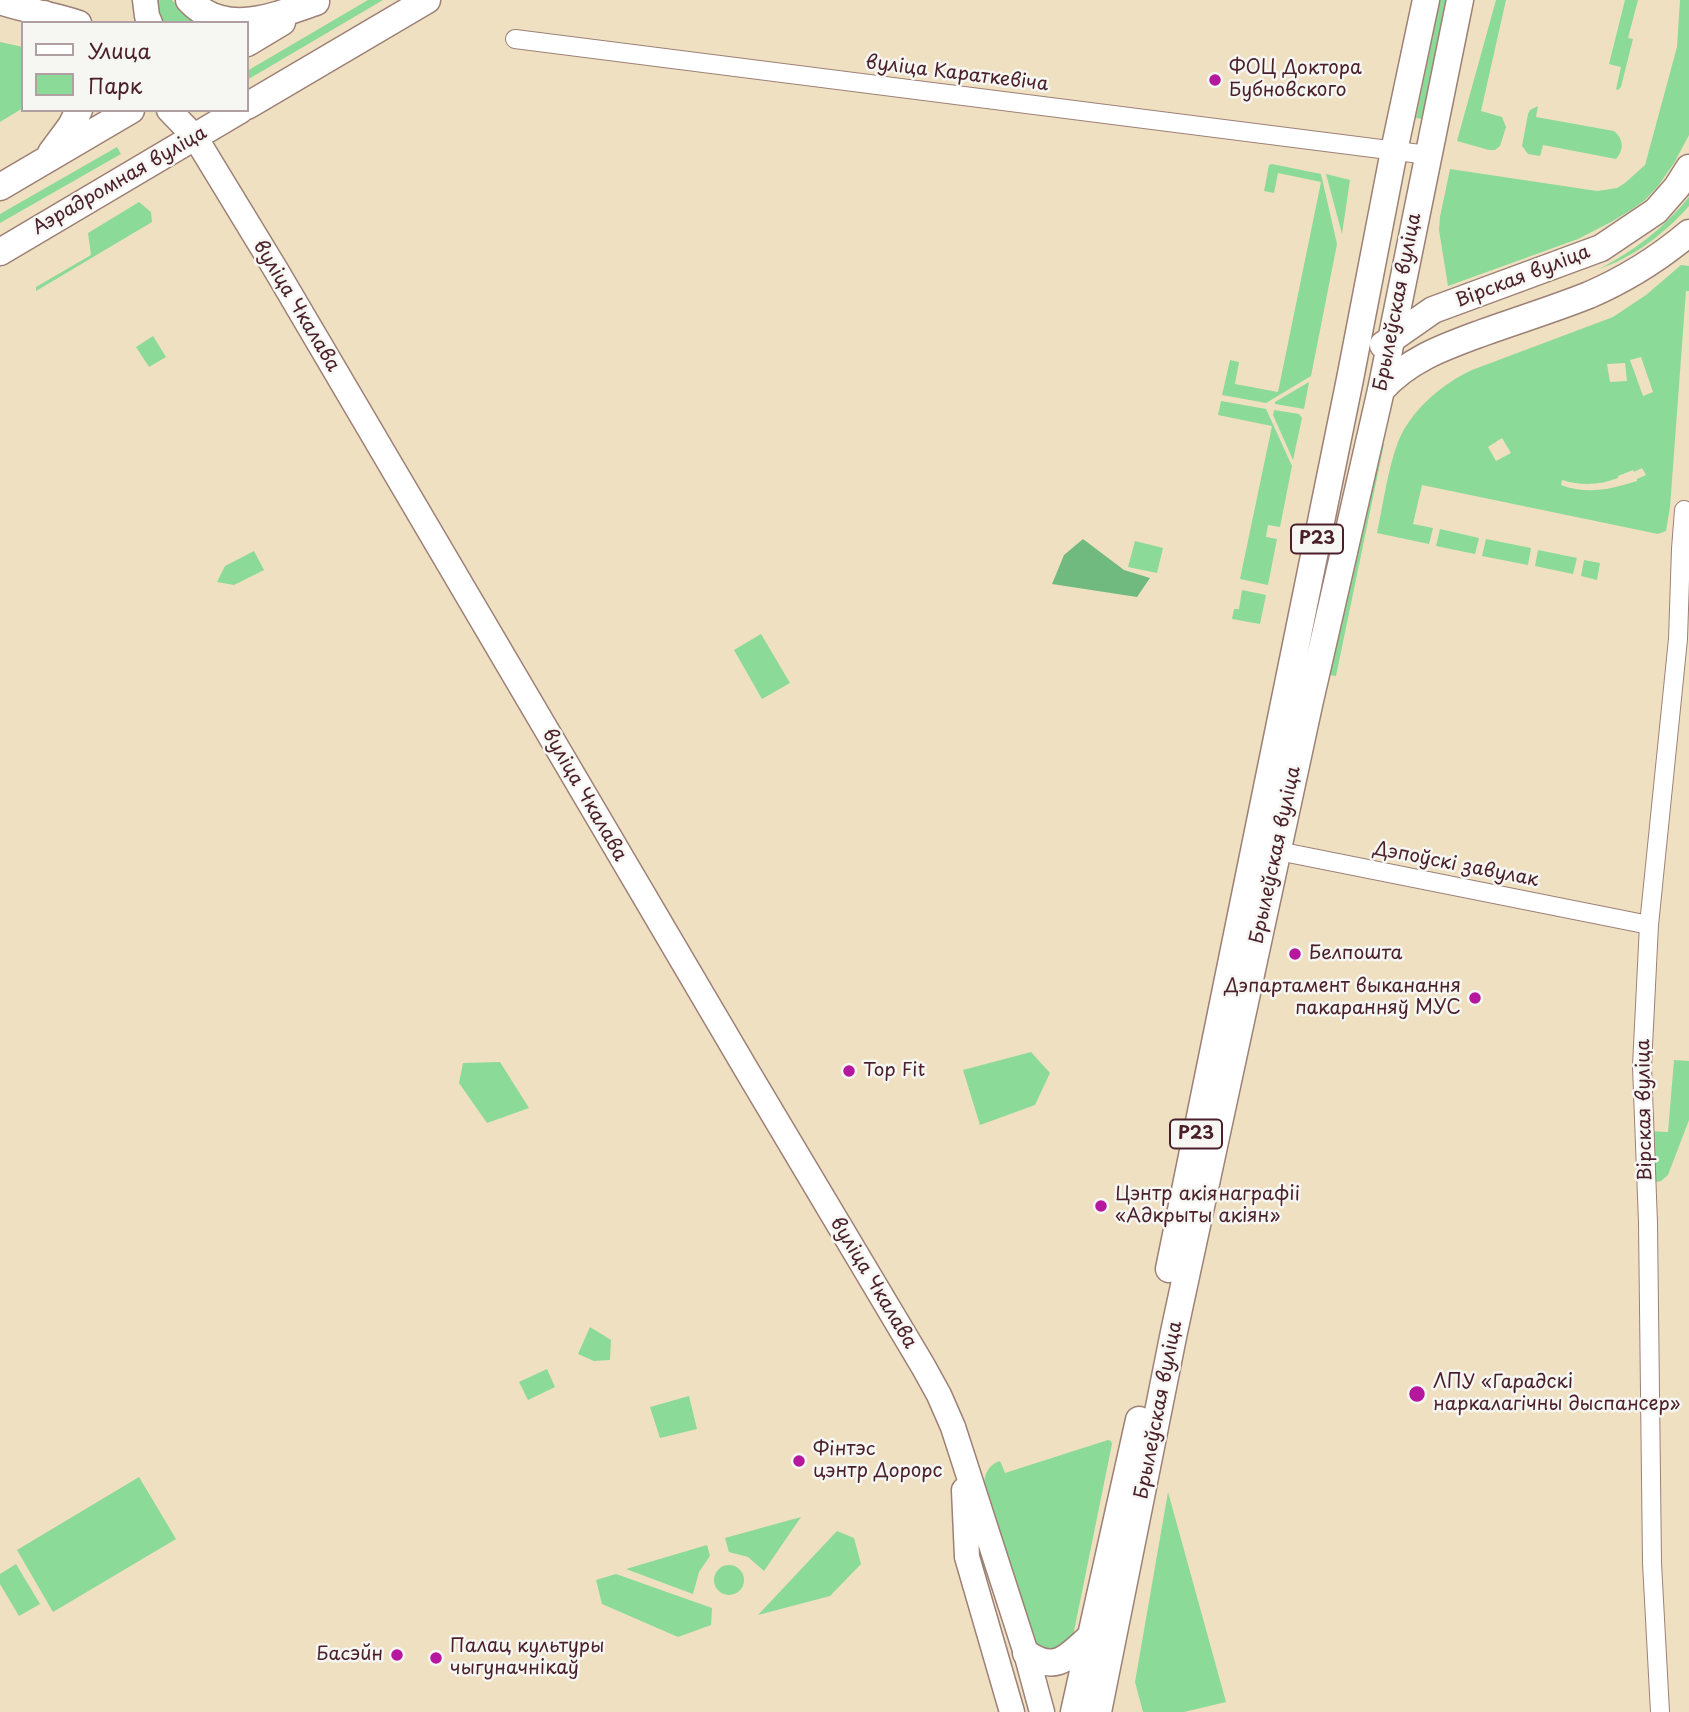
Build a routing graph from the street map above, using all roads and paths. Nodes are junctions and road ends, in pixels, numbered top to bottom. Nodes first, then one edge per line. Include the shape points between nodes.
1 (145, 0) edge
2 (189, 0) edge
3 (427, 0) edge
4 (1426, 0) edge
5 (1460, 0) edge
6 (318, 1) edge
7 (0, 2) edge
8 (48, 19) edge
9 (74, 21) edge
10 (149, 21) edge
11 (224, 21) edge
12 (248, 22) edge
13 (515, 39) dead end
14 (248, 42) edge
15 (248, 105) edge
16 (78, 112) edge
17 (128, 112) edge
18 (172, 112) edge
19 (187, 112) edge
20 (237, 112) edge
21 (195, 137) junction
22 (1394, 151) junction
23 (1428, 155) junction
24 (46, 161) junction
25 (1689, 168) edge
26 (0, 187) edge
27 (1689, 233) edge
28 (0, 252) edge
29 (1369, 278) junction
30 (1402, 280) junction
31 (1433, 310) junction
32 (1390, 340) junction
33 (1433, 352) junction
34 (1350, 379) junction
35 (1381, 390) junction
36 (1684, 510) dead end
37 (1266, 849) junction
38 (1649, 925) junction
39 (963, 1458) junction
40 (1090, 1637) junction
41 (1026, 1653) junction
42 (1012, 1712) edge
43 (1042, 1712) edge
44 (1074, 1712) edge
45 (1098, 1712) edge
46 (1660, 1712) edge

1 - 10 main road
2 - 11 main road
3 - 15 main road
4 - 22 main road, Брылеўская вуліца
5 - 23 main road, Брылеўская вуліца
6 - 12 main road
6 - 14 main road
7 - 8 main road
8 - 9 main road
13 - 22 street, вуліца Караткевіча
16 - 24 main road
17 - 24 main road
18 - 21 main road
19 - 21 main road
20 - 21 main road, Аэрадромная вуліца
21 - 28 main road, Аэрадромная вуліца
21 - 39 main road, вуліца Чкалава via 923,1366
22 - 23 street, вуліца Караткевіча
22 - 29 main road, Брылеўская вуліца
23 - 30 main road, Брылеўская вуліца
24 - 26 main road
25 - 31 main road, Вірская вуліца via 1656,211 1601,248
27 - 33 main road, Вірская вуліца via 1640,269 1588,295
29 - 32 main road
29 - 34 main road, Брылеўская вуліца
30 - 31 main road via 1415,306
30 - 32 main road, Брылеўская вуліца
31 - 32 main road, Вірская вуліца
32 - 33 main road
32 - 34 main road, Вірская вуліца
32 - 35 main road, Брылеўская вуліца
33 - 35 main road, Вірская вуліца via 1403,369
34 - 37 main road, Брылеўская вуліца / Р23
35 - 37 main road, Брылеўская вуліца / Р23 via 1306,718
36 - 38 street, Вірская вуліца via 1678,639
37 - 38 street, Дэпоўскі завулак
37 - 40 main road, Брылеўская вуліца / Р23
37 - 45 main road, Брылеўская вуліца / Р23
38 - 46 street, Вірская вуліца via 1642,1066 1652,1563
39 - 41 main road, вуліца Чкалава
39 - 42 main road, вуліца Чкалава via 967,1557
40 - 41 main road via 1059,1662 1048,1664
40 - 44 main road, Брылеўская вуліца / Р23
41 - 43 main road, вуліца Чкалава

